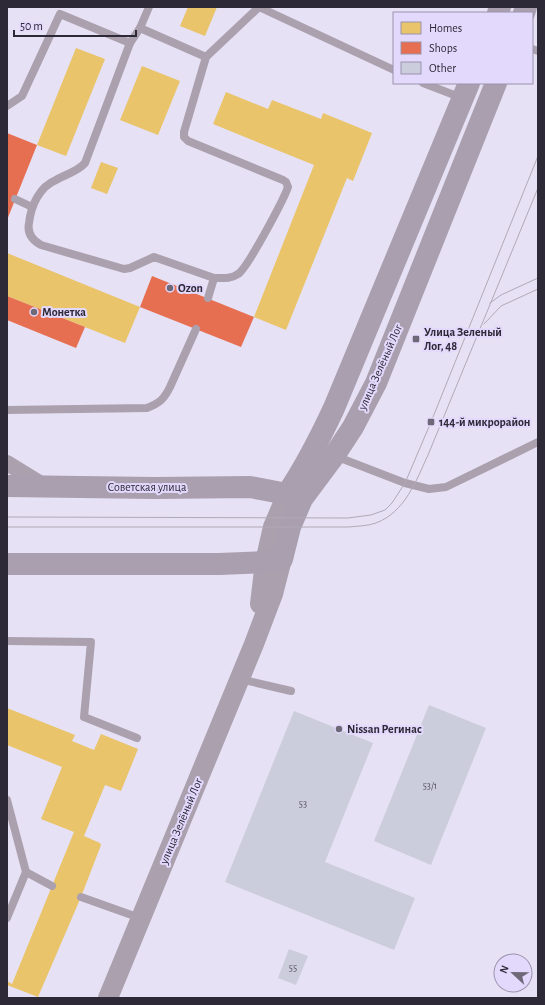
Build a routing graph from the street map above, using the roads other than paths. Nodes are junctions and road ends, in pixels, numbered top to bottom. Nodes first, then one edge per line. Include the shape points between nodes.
1 (149, 7) edge
2 (259, 7) edge
3 (140, 28) junction
4 (130, 43) junction
5 (206, 57) junction
6 (393, 70) edge
7 (428, 84) edge
8 (496, 84) edge
9 (466, 91) edge
10 (7, 106) edge
11 (15, 200) dead end
12 (32, 207) junction
13 (214, 278) junction
14 (208, 298) dead end
15 (196, 329) dead end
16 (7, 410) edge
17 (538, 442) edge
18 (334, 456) junction
19 (7, 463) edge
20 (7, 486) edge
21 (46, 486) junction
22 (294, 496) junction
23 (273, 561) junction
24 (8, 564) edge
25 (7, 641) edge
26 (240, 679) junction
27 (291, 691) dead end
28 (137, 738) dead end
29 (7, 800) edge
30 (26, 872) junction
31 (52, 886) dead end
32 (81, 897) dead end
33 (7, 918) edge
34 (140, 918) junction
35 (110, 998) edge

1 - 3 lane
2 - 5 lane
2 - 6 lane
3 - 4 lane
3 - 5 lane
4 - 10 lane via 60,14 22,96
4 - 12 lane via 85,163 78,170 54,180 42,191
5 - 13 lane via 184,138 283,180 288,187 249,262 240,273 228,279
7 - 9 lane
8 - 18 main road, улица Зелёный Лог via 376,383 353,427
9 - 22 main road, улица Зелёный Лог via 334,408 304,469
11 - 12 lane
12 - 13 lane via 28,231 35,242 41,245 126,269 150,258 156,258
13 - 14 lane
15 - 16 lane via 170,387 158,404 147,408
17 - 18 lane via 446,487 429,489 405,483
18 - 22 main road, улица Зелёный Лог
19 - 21 street
20 - 21 main road, Советская улица
21 - 22 main road, Советская улица via 250,487
22 - 23 main road, улица Зелёный Лог via 290,527
23 - 24 main road via 219,564
23 - 26 street, улица Зелёный Лог via 254,644
25 - 28 lane via 91,642 84,717
26 - 27 lane
26 - 34 street, улица Зелёный Лог
29 - 30 lane
30 - 31 lane
30 - 33 lane
32 - 34 lane
34 - 35 street, улица Зелёный Лог

